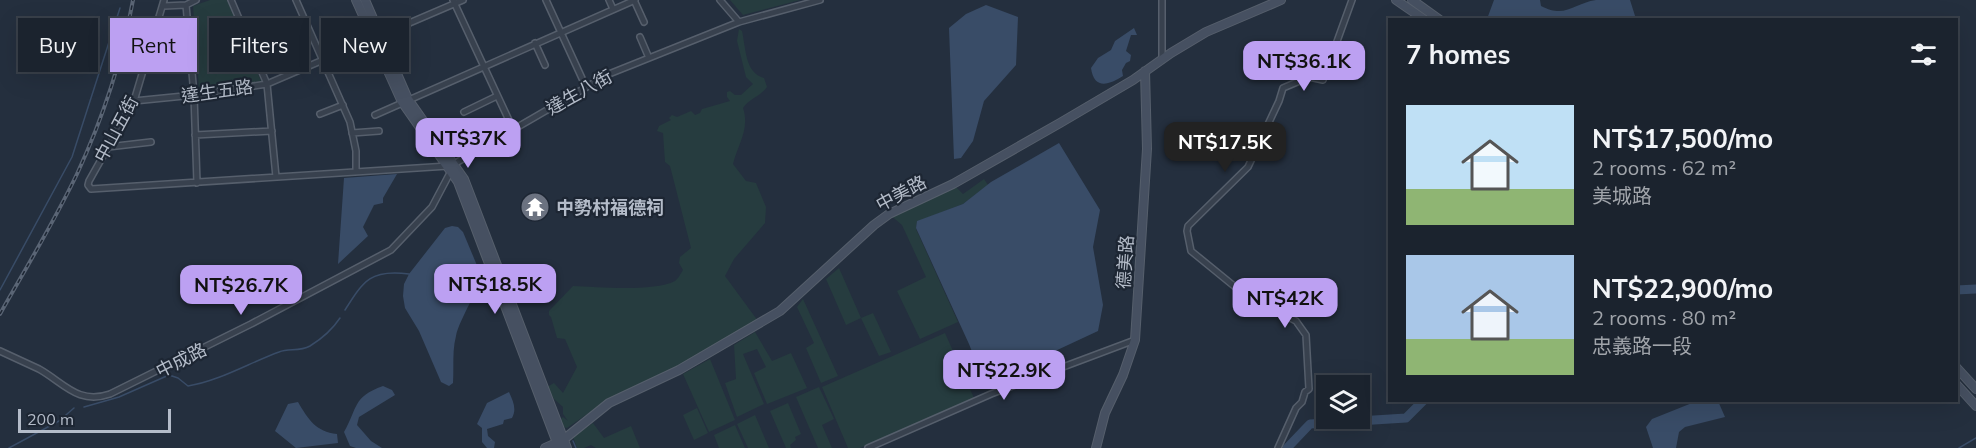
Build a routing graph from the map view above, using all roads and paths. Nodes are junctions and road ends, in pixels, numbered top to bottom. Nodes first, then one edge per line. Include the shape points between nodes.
1 (196, 0) edge
2 (231, 0) edge
3 (296, 0) edge
4 (356, 0) edge
5 (365, 0) edge
6 (463, 0) edge
7 (546, 0) edge
8 (609, 0) edge
9 (635, 0) edge
10 (720, 0) edge
11 (820, 0) edge
12 (1162, 0) edge
13 (1281, 0) edge
14 (1352, 0) edge
15 (1396, 0) edge
16 (1412, 0) edge
17 (454, 2) edge
18 (164, 3) edge
19 (186, 5) junction
20 (614, 9) junction
21 (239, 18) edge
22 (366, 18) edge
23 (371, 18) edge
24 (1422, 18) edge
25 (1437, 18) edge
26 (409, 22) edge
27 (644, 22) dead end
28 (739, 22) junction
29 (561, 33) junction
30 (640, 37) dead end
31 (535, 44) junction
32 (321, 58) edge
33 (649, 58) junction
34 (1162, 59) junction
35 (321, 60) edge
36 (545, 65) dead end
37 (483, 66) junction
38 (1145, 71) junction
39 (262, 72) edge
40 (328, 72) edge
41 (393, 72) edge
42 (267, 84) junction
43 (586, 87) junction
44 (194, 95) junction
45 (497, 96) junction
46 (134, 101) junction
47 (405, 101) junction
48 (343, 105) junction
49 (464, 112) dead end
50 (320, 114) dead end
51 (375, 115) dead end
52 (513, 129) junction
53 (272, 131) junction
54 (379, 131) dead end
55 (352, 133) junction
56 (195, 135) junction
57 (151, 142) dead end
58 (108, 147) junction
59 (451, 167) junction
60 (356, 172) junction
61 (276, 177) junction
62 (197, 183) junction
63 (90, 188) joint
64 (1135, 340) junction
65 (0, 351) edge
66 (1958, 369) edge
67 (1958, 386) edge
68 (1976, 389) edge
69 (1976, 406) edge
70 (560, 443) edge
71 (546, 448) edge
72 (567, 448) edge
73 (868, 448) edge
74 (1096, 448) edge
75 (1278, 448) edge

1 - 19 street
2 - 21 street
3 - 32 street
4 - 22 street
5 - 23 street
6 - 17 street, 達生五路
7 - 29 street
8 - 20 street
9 - 20 street
9 - 27 street
10 - 28 street
11 - 28 street, 達生八街
12 - 34 street
13 - 34 street, 中美路 via 1206,32
14 - 75 street via 1323,80 1309,77 1283,88 1248,167 1187,231 1191,251 1245,295 1296,321 1306,335 1309,389
15 - 24 street
16 - 25 street
17 - 26 street, 達生五路
17 - 37 street
18 - 19 street
18 - 46 street, 中山五街
19 - 44 street
20 - 29 street
28 - 33 street, 達生八街
29 - 31 street
29 - 43 street
30 - 33 street
31 - 36 street
31 - 37 street
33 - 43 street, 達生八街
34 - 38 street, 中美路
35 - 42 street, 達生五路
37 - 45 street
37 - 47 street
38 - 64 street, 德美路 via 1147,149
38 - 70 street, 中美路 via 953,184 889,214 780,311 679,370 609,403
39 - 42 street
40 - 48 street
41 - 47 street
42 - 44 street, 達生五路
42 - 53 street
43 - 52 street, 達生八街
44 - 46 street, 達生五路
44 - 56 street
45 - 49 street
45 - 52 street
46 - 58 street, 中山五街
47 - 51 street
47 - 59 street
48 - 50 street
48 - 55 street
52 - 59 street, 達生八街
53 - 56 street
53 - 61 street
54 - 55 street
55 - 60 street
56 - 62 street
57 - 58 street
58 - 63 street, 中山五街 via 89,181
59 - 60 street, 達生八街
59 - 65 street, 中成路 via 432,207 391,250 110,394 100,398 79,395
59 - 70 street via 464,179
60 - 61 street, 達生八街
61 - 62 street, 達生八街
62 - 63 street, 達生八街
64 - 73 street via 991,394
64 - 74 street, 德美路 via 1105,413
66 - 68 street
67 - 69 street
70 - 71 street, 中美路
70 - 72 street

